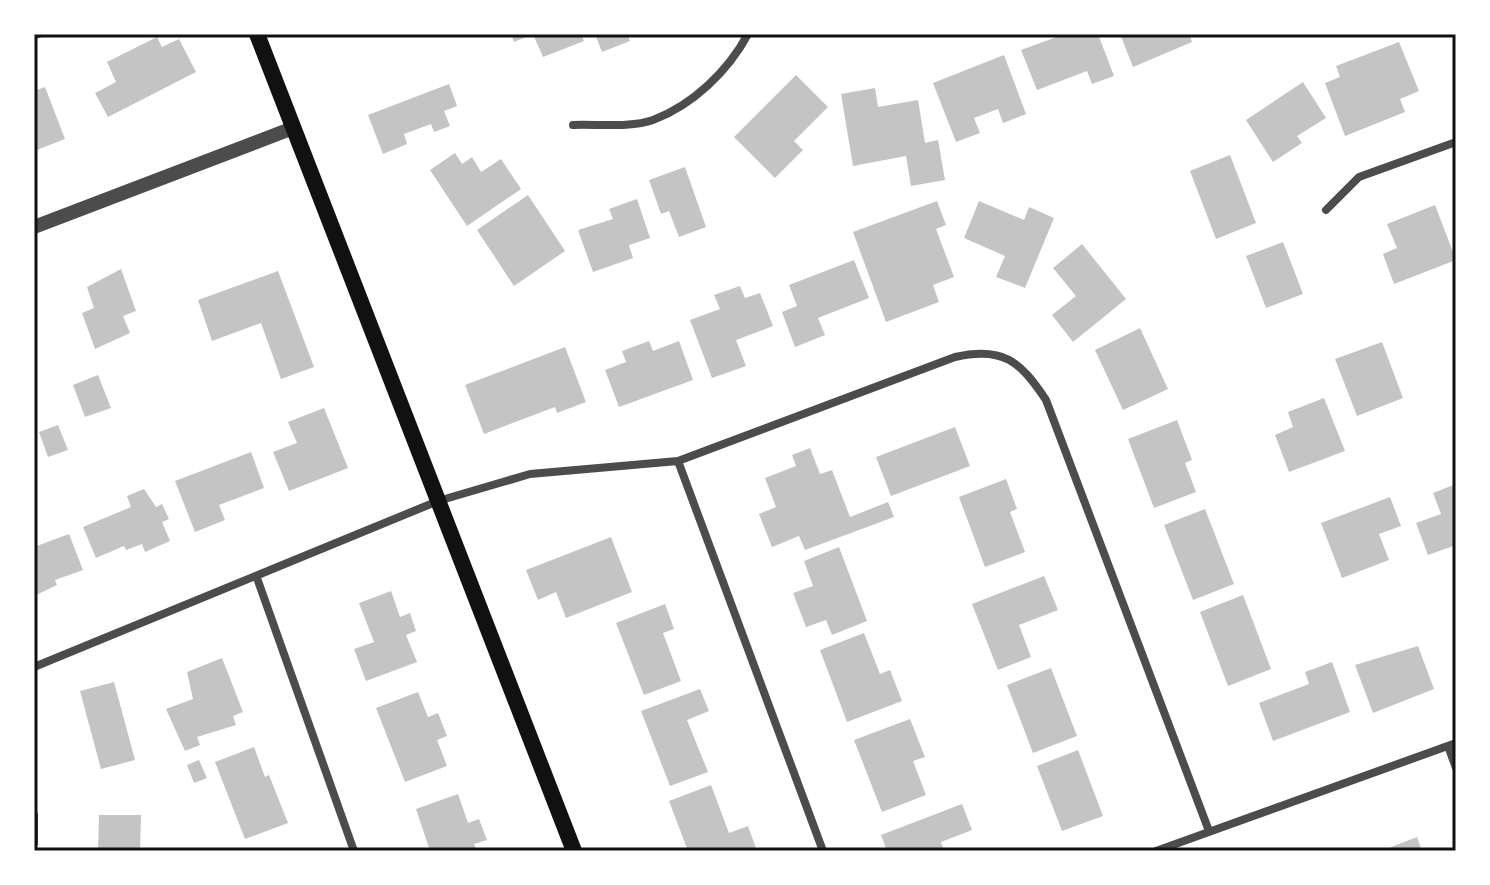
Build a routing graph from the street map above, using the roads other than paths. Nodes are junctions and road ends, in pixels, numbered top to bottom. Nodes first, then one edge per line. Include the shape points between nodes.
1 (43, 34) edge
2 (257, 34) edge
3 (748, 34) edge
4 (34, 37) edge
5 (573, 125) dead end
6 (293, 128) junction
7 (1456, 142) edge
8 (1326, 210) dead end
9 (34, 227) edge
10 (678, 461) junction
11 (438, 501) junction
12 (257, 578) junction
13 (34, 667) edge
14 (1452, 745) edge
15 (1456, 768) edge
16 (34, 815) edge
17 (1209, 831) junction
18 (34, 843) edge
19 (354, 851) edge
20 (574, 851) edge
21 (823, 851) edge
22 (1156, 851) edge

1 - 4 lane
2 - 6 main road
3 - 5 street via 736,56 699,94 652,121
6 - 9 street
6 - 11 main road
7 - 8 street via 1359,177
10 - 11 street via 530,474
10 - 17 street via 955,357 980,351 1005,357 1028,373 1046,400
10 - 21 street
11 - 12 street
11 - 20 main road
12 - 13 street
12 - 19 street
14 - 15 street
14 - 17 street
16 - 18 street
17 - 22 street

